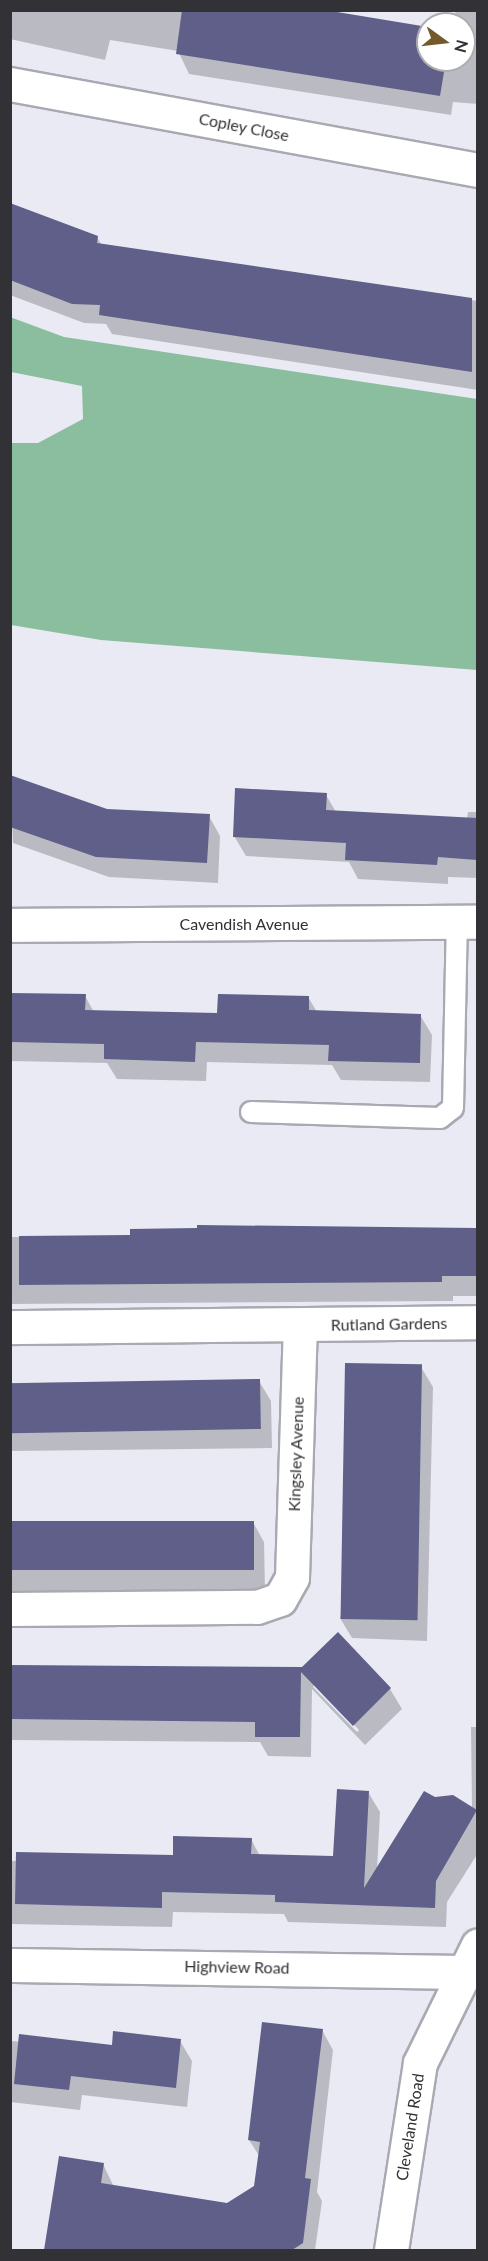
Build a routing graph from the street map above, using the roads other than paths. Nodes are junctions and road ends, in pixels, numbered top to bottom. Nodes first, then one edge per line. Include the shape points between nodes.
1 (10, 84) edge
2 (477, 170) edge
3 (467, 923) edge
4 (10, 925) edge
5 (251, 1112) dead end
6 (477, 1322) edge
7 (300, 1325) junction
8 (10, 1328) edge
9 (10, 1609) edge
10 (472, 1962) edge
11 (10, 1965) edge
12 (391, 2250) edge

1 - 2 street, Copley Close
3 - 4 street, Cavendish Avenue
3 - 5 lane via 453,1108 440,1118
6 - 7 street, Rutland Gardens
7 - 8 street
7 - 9 street, Kingsley Avenue via 292,1577 280,1599 257,1607
10 - 11 street, Highview Road
10 - 12 street, Cleveland Road via 420,2063

